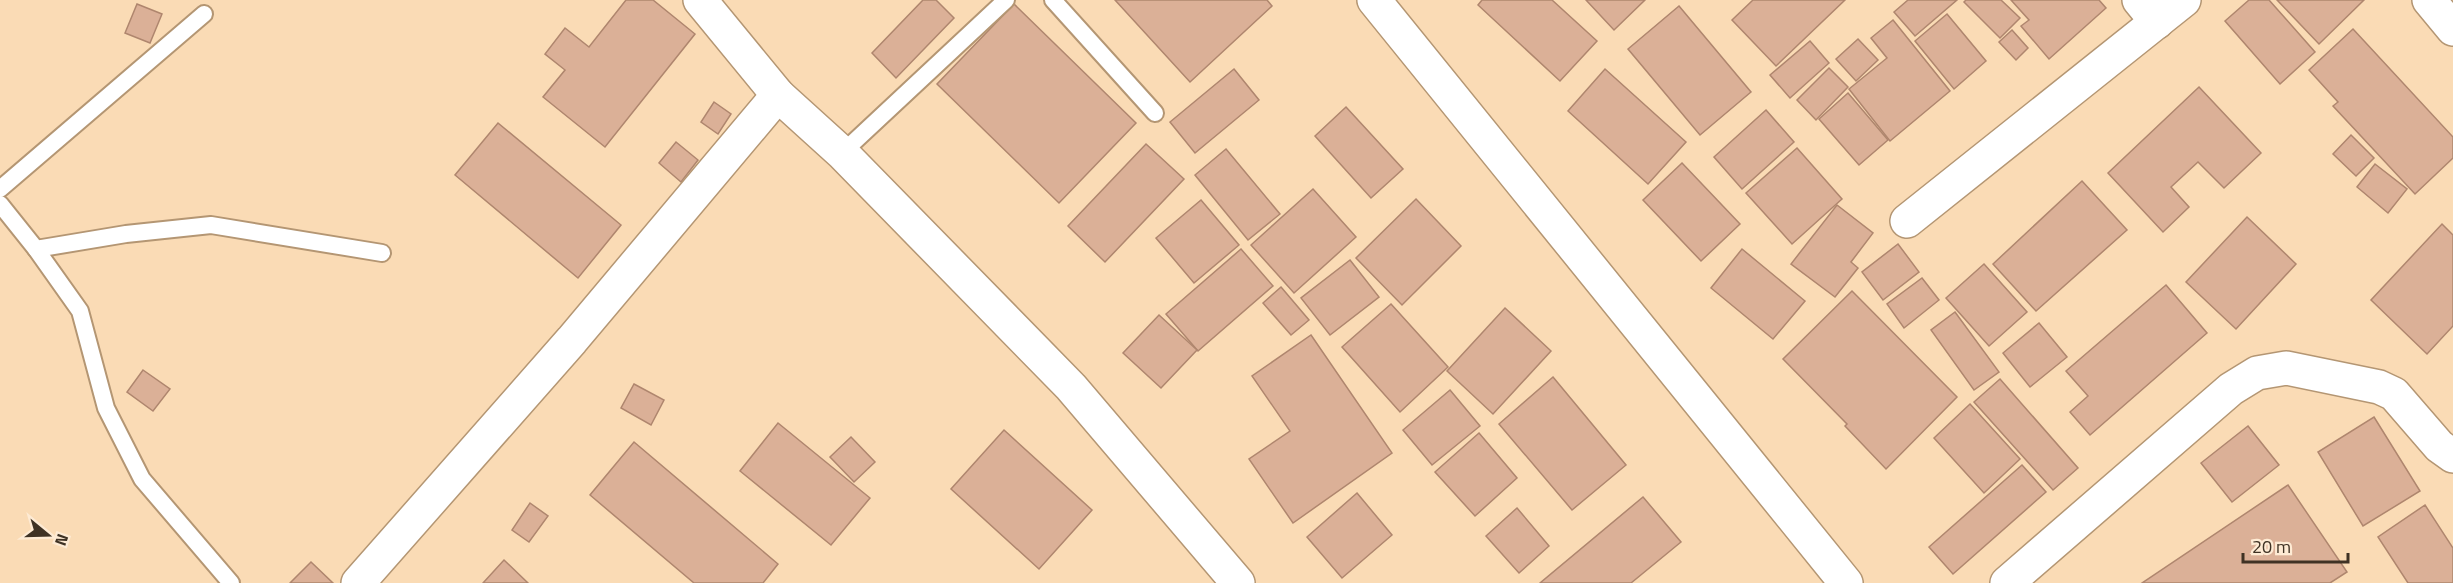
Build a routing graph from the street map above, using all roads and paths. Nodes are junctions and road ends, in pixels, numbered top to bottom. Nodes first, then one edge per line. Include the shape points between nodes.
1 (700, 0) edge
2 (1006, 0) edge
3 (1053, 0) edge
4 (1374, 0) edge
5 (2184, 0) edge
6 (2429, 0) edge
7 (2148, 11) edge
8 (204, 14) dead end
9 (2453, 29) edge
10 (778, 95) junction
11 (1155, 113) dead end
12 (842, 153) junction
13 (0, 189) edge
14 (0, 204) edge
15 (1907, 221) dead end
16 (36, 249) junction
17 (382, 253) dead end
18 (2453, 456) edge
19 (231, 583) edge
20 (358, 583) edge
21 (1238, 583) edge
22 (1846, 583) edge
23 (2007, 583) edge

1 - 10 street
2 - 12 lane
3 - 11 lane
4 - 22 street
5 - 7 street
6 - 9 street
7 - 15 street
8 - 13 lane
10 - 12 street
10 - 20 street via 572,340
12 - 21 street via 1071,387
14 - 16 lane
16 - 17 lane via 212,225
16 - 19 lane via 80,311 106,408 142,479
18 - 23 street via 2439,446 2394,394 2379,387 2286,368 2257,373 2231,389

